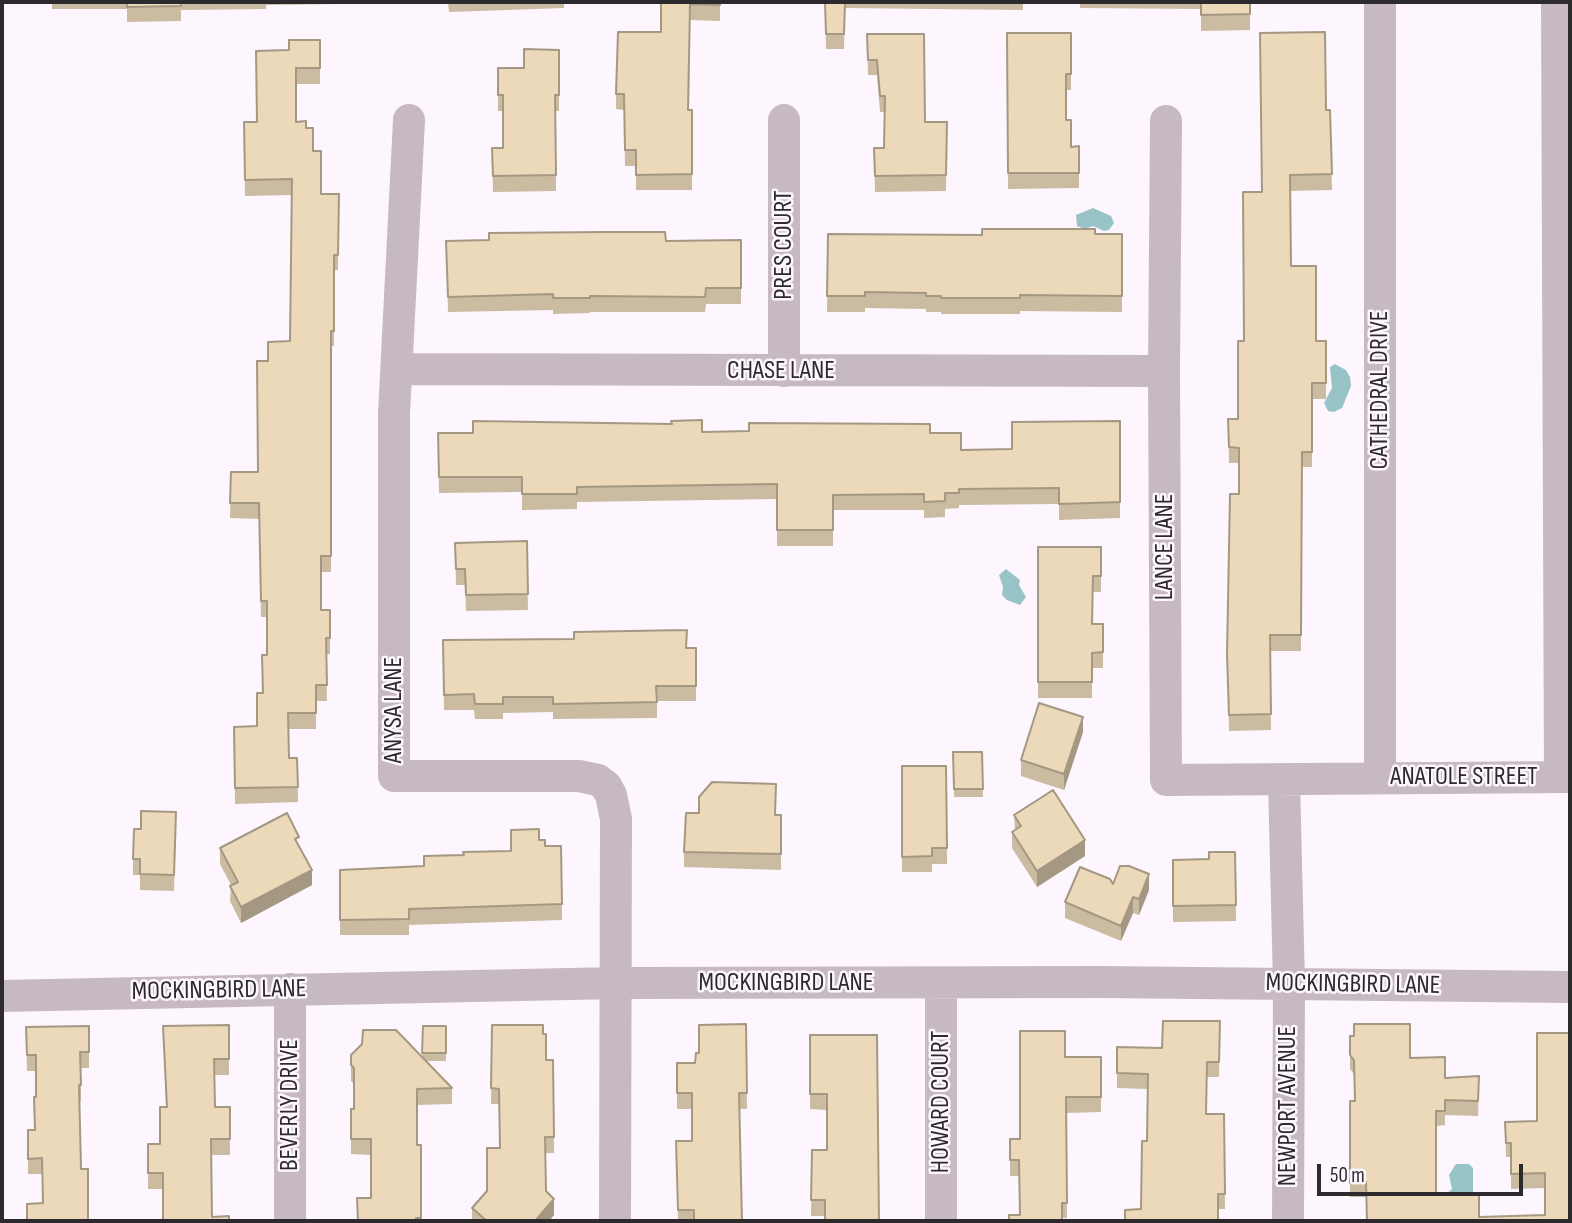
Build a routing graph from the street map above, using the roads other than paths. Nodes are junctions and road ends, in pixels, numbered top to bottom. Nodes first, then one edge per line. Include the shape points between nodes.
1 (1380, 2) edge
2 (1557, 2) edge
3 (409, 120) dead end
4 (784, 120) dead end
5 (1166, 121) dead end
6 (1563, 132) edge
7 (397, 369) junction
8 (785, 371) junction
9 (1164, 371) junction
10 (1564, 454) edge
11 (1565, 776) edge
12 (1369, 778) junction
13 (1284, 781) junction
14 (616, 983) junction
15 (941, 983) junction
16 (1289, 984) junction
17 (1570, 987) edge
18 (290, 989) junction
19 (2, 996) edge
20 (290, 1221) edge
21 (615, 1221) edge
22 (941, 1221) edge
23 (1287, 1221) edge

1 - 12 street, CATHEDRAL DRIVE
2 - 6 street
3 - 7 street, ANYSA LANE
4 - 8 street, PRES COURT
5 - 9 street, LANCE LANE
6 - 10 street
7 - 8 street, CHASE LANE
7 - 14 street, ANYSA LANE via 394,776 579,776 606,786 616,819
8 - 9 street, CHASE LANE
9 - 13 street, LANCE LANE via 1166,780
10 - 11 street
11 - 12 street, ANATOLE STREET
12 - 13 street, LANCE LANE
13 - 16 street, NEWPORT AVENUE
14 - 15 street, MOCKINGBIRD LANE
14 - 18 street, MOCKINGBIRD LANE
14 - 21 street, ANYSA LANE
15 - 16 street, MOCKINGBIRD LANE
15 - 22 street, HOWARD COURT
16 - 17 street, MOCKINGBIRD LANE
16 - 23 street, NEWPORT AVENUE
18 - 19 street, MOCKINGBIRD LANE
18 - 20 street, BEVERLY DRIVE

